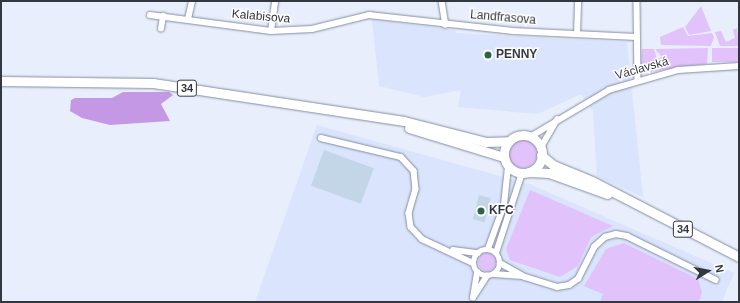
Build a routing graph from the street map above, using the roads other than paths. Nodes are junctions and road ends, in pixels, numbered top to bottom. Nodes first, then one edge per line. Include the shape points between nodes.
1 (192, 1) edge
2 (275, 1) edge
3 (442, 1) edge
4 (578, 1) edge
5 (637, 1) edge
6 (150, 15) dead end
7 (163, 16) junction
8 (369, 16) joint
9 (188, 19) junction
10 (446, 25) junction
11 (161, 29) dead end
12 (271, 31) junction
13 (577, 34) junction
14 (636, 37) junction
15 (739, 66) edge
16 (1, 81) edge
17 (638, 81) junction
18 (371, 116) junction
19 (559, 118) junction
20 (530, 137) junction
21 (321, 138) dead end
22 (509, 141) junction
23 (541, 152) junction
24 (506, 162) junction
25 (525, 172) junction
26 (627, 201) junction
27 (488, 249) junction
28 (450, 250) junction
29 (496, 252) junction
30 (478, 253) junction
31 (739, 257) edge
32 (473, 263) junction
33 (500, 263) junction
34 (477, 272) junction
35 (494, 274) junction
36 (487, 276) junction
37 (525, 276) junction
38 (716, 280) dead end

1 - 9 street
2 - 12 street
3 - 10 street
4 - 13 street
5 - 14 street
6 - 7 street, Kalabisova
7 - 9 street, Kalabisova
7 - 11 street
8 - 10 street, Landfrasova
8 - 12 street, Kalabisova via 312,29
9 - 12 street, Kalabisova
10 - 13 street, Landfrasova
13 - 14 street, Landfrasova
14 - 17 street
15 - 17 street, Václavská via 685,69
16 - 18 main road, 34 via 153,83
17 - 19 street, Václavská via 598,95
18 - 22 main road, 34 via 410,122 486,142
18 - 24 main road, 34
19 - 20 street, Václavská
19 - 23 street, Václavská
20 - 22 main road via 519,136
20 - 23 main road
21 - 28 street via 401,157 414,171 416,189 409,213 411,227 422,239
22 - 24 main road
23 - 25 main road via 538,164
23 - 26 main road, 34 via 553,164 592,181
24 - 25 main road
24 - 27 street via 504,205
25 - 26 main road, 34 via 549,173
25 - 29 street
26 - 31 main road, 34
27 - 29 street
27 - 30 street
28 - 30 street
28 - 32 street
29 - 33 street
30 - 32 street
32 - 34 street
33 - 35 street
33 - 37 street
34 - 36 street
34 - 36 street via 473,298
35 - 36 street
35 - 37 street
37 - 38 street via 557,287 569,285 578,279 594,247 605,237 616,234 627,236

